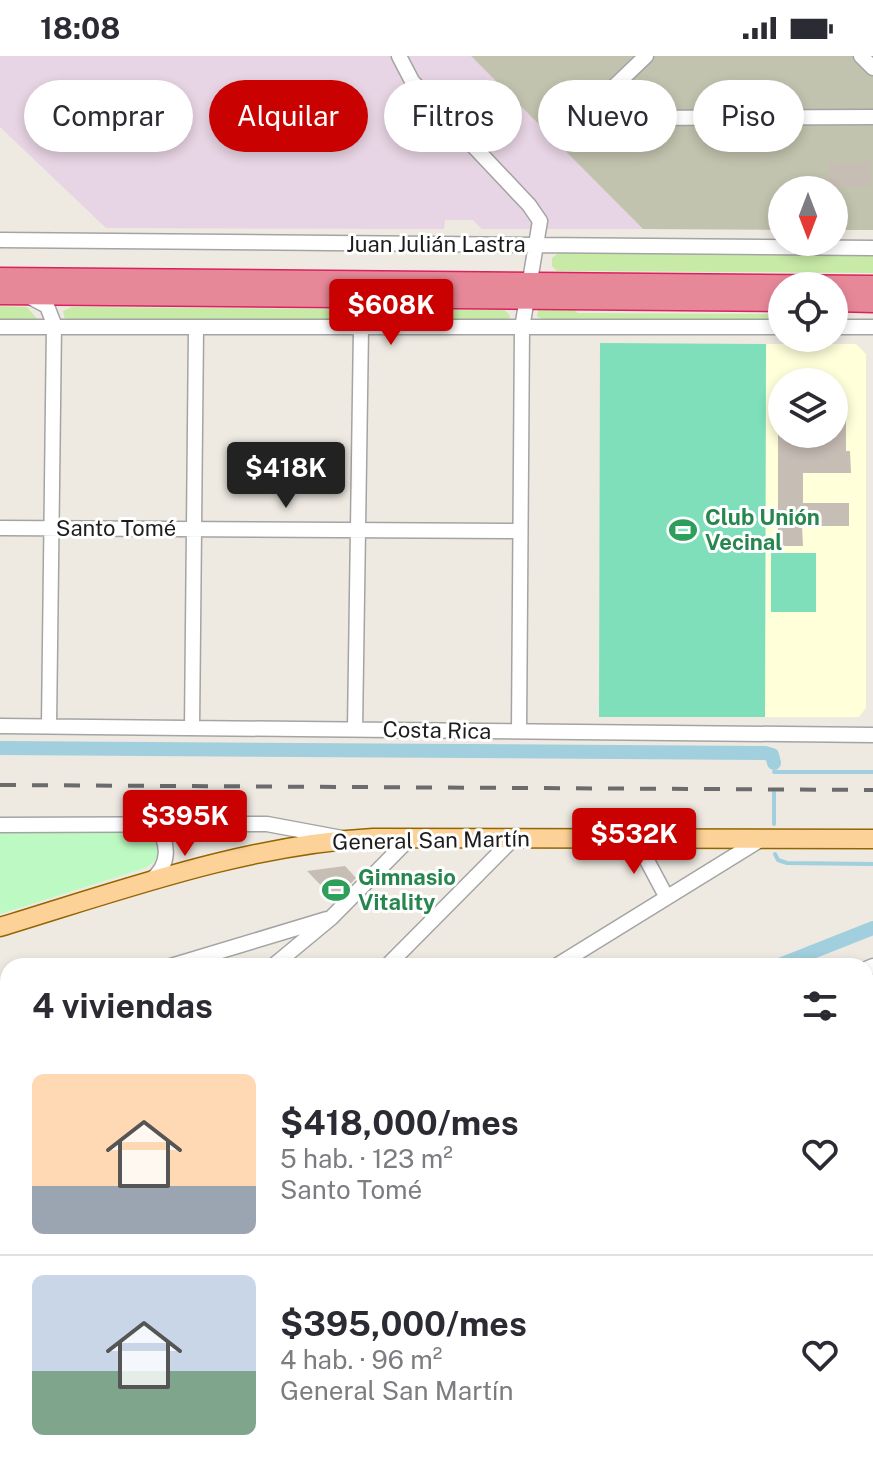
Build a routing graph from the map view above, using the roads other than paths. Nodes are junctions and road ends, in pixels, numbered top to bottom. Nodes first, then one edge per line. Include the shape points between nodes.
1 (399, 56) edge
2 (646, 56) edge
3 (861, 56) edge
4 (873, 68) edge
5 (873, 117) edge
6 (0, 240) edge
7 (538, 245) junction
8 (873, 248) edge
9 (0, 278) edge
10 (873, 286) edge
11 (529, 291) junction
12 (9, 294) edge
13 (768, 300) edge
14 (848, 301) edge
15 (873, 302) edge
16 (0, 327) edge
17 (768, 327) edge
18 (848, 327) edge
19 (873, 327) edge
20 (54, 328) junction
21 (196, 328) junction
22 (361, 328) junction
23 (522, 328) junction
24 (0, 528) edge
25 (52, 528) junction
26 (194, 529) junction
27 (358, 530) junction
28 (520, 531) junction
29 (0, 726) edge
30 (49, 726) junction
31 (192, 728) junction
32 (355, 729) junction
33 (519, 731) junction
34 (873, 735) edge
35 (155, 824) junction
36 (0, 825) edge
37 (410, 838) junction
38 (514, 838) junction
39 (635, 838) junction
40 (346, 839) junction
41 (761, 839) junction
42 (873, 839) edge
43 (147, 883) junction
44 (666, 896) junction
45 (331, 918) junction
46 (0, 927) edge
47 (198, 958) edge
48 (284, 958) edge
49 (395, 958) edge
50 (569, 958) edge

1 - 7 street via 412,81 529,205 540,221
2 - 5 street via 597,103 605,118
3 - 4 street
6 - 7 street, Juan Julián Lastra
7 - 8 street, Juan Julián Lastra
7 - 11 street
9 - 11 highway
10 - 11 highway
11 - 12 highway
11 - 13 highway
11 - 23 street
12 - 20 street via 47,306
14 - 15 highway
16 - 20 street
17 - 23 street
18 - 19 street
20 - 21 street
20 - 25 street
21 - 22 street
21 - 26 street
22 - 23 street
22 - 27 street
23 - 28 street
24 - 25 street, Santo Tomé
25 - 26 street, Santo Tomé
25 - 30 street
26 - 27 street, Santo Tomé
26 - 31 street
27 - 28 street, Santo Tomé
27 - 32 street
28 - 33 street
29 - 30 street, Costa Rica
30 - 31 street, Costa Rica
31 - 32 street, Costa Rica
32 - 33 street, Costa Rica
33 - 34 street, Costa Rica
35 - 36 street
35 - 40 street via 283,825
35 - 43 street via 166,855 162,870
37 - 38 main road, General San Martín
37 - 40 main road, General San Martín
37 - 45 street
38 - 39 main road, General San Martín
38 - 49 street
39 - 41 main road, General San Martín
39 - 44 street
40 - 43 main road, General San Martín via 264,852
41 - 42 main road, General San Martín
41 - 44 street
43 - 46 main road, General San Martín
44 - 50 street
45 - 47 street
45 - 48 street

